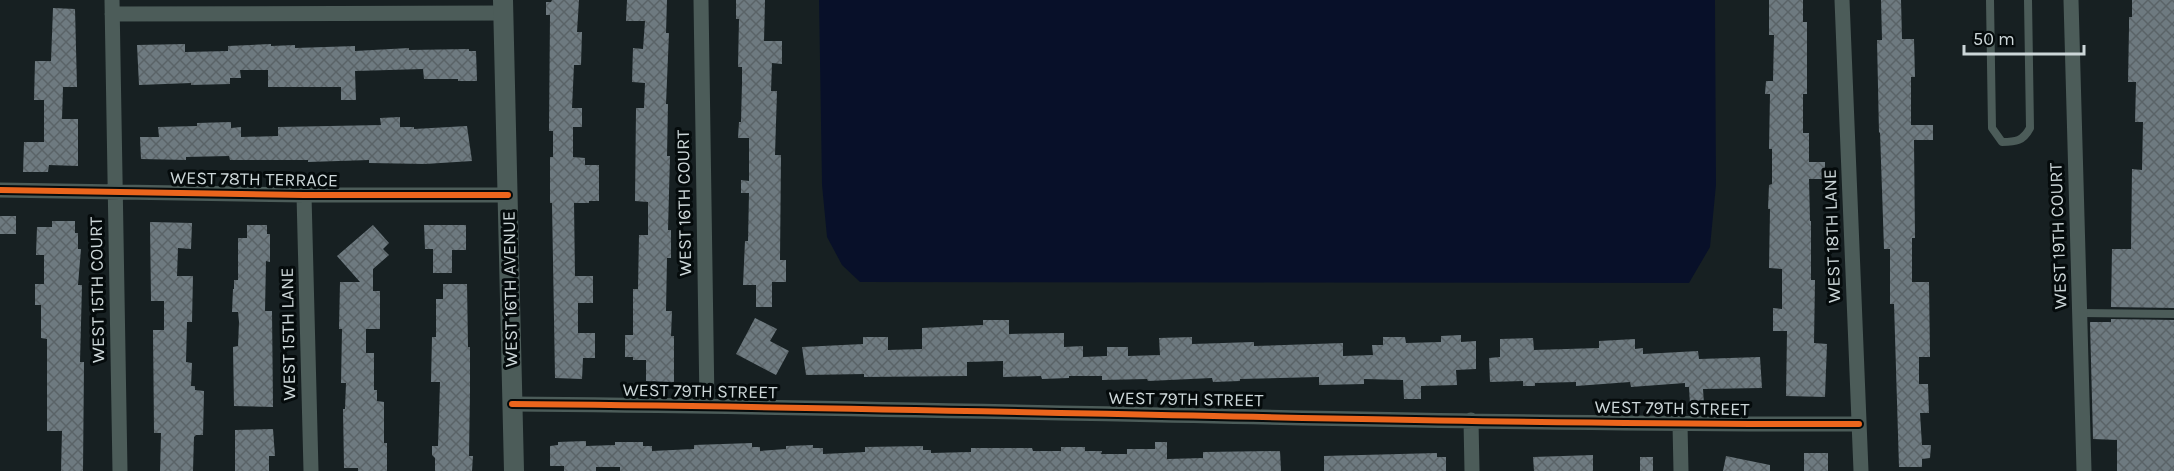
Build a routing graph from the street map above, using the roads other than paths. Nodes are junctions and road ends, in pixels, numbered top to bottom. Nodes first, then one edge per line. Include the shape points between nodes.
1 (700, 0) edge
2 (1842, 0) edge
3 (1990, 0) edge
4 (2028, 0) edge
5 (2071, 0) edge
6 (112, 7) edge
7 (504, 7) edge
8 (0, 190) edge
9 (115, 192) junction
10 (304, 195) junction
11 (508, 195) junction
12 (2080, 313) junction
13 (2174, 314) edge
14 (512, 404) junction
15 (707, 405) junction
16 (1471, 420) junction
17 (1680, 424) junction
18 (1859, 424) junction
19 (120, 471) edge
20 (311, 471) edge
21 (514, 471) edge
22 (1472, 471) edge
23 (1681, 471) edge
24 (1861, 471) edge
25 (2084, 471) edge

1 - 15 street, WEST 16TH COURT
2 - 18 street, WEST 18TH LANE
3 - 4 lane via 1992,128 2002,142 2017,142 2030,128
5 - 12 street, WEST 19TH COURT
6 - 7 street
6 - 9 street, WEST 15TH COURT
7 - 11 street, WEST 16TH AVENUE
8 - 9 street, WEST 78TH TERRACE
9 - 10 street, WEST 78TH TERRACE
9 - 19 street, WEST 15TH COURT
10 - 11 street, WEST 78TH TERRACE
10 - 20 street, WEST 15TH LANE
11 - 14 street, WEST 16TH AVENUE
12 - 13 lane
12 - 25 street, WEST 19TH COURT
14 - 15 street, WEST 79TH STREET
14 - 21 street, WEST 16TH AVENUE
15 - 16 street, WEST 79TH STREET
16 - 17 street, WEST 79TH STREET
16 - 22 street
17 - 18 street, WEST 79TH STREET
17 - 23 street
18 - 24 street, WEST 18TH LANE

